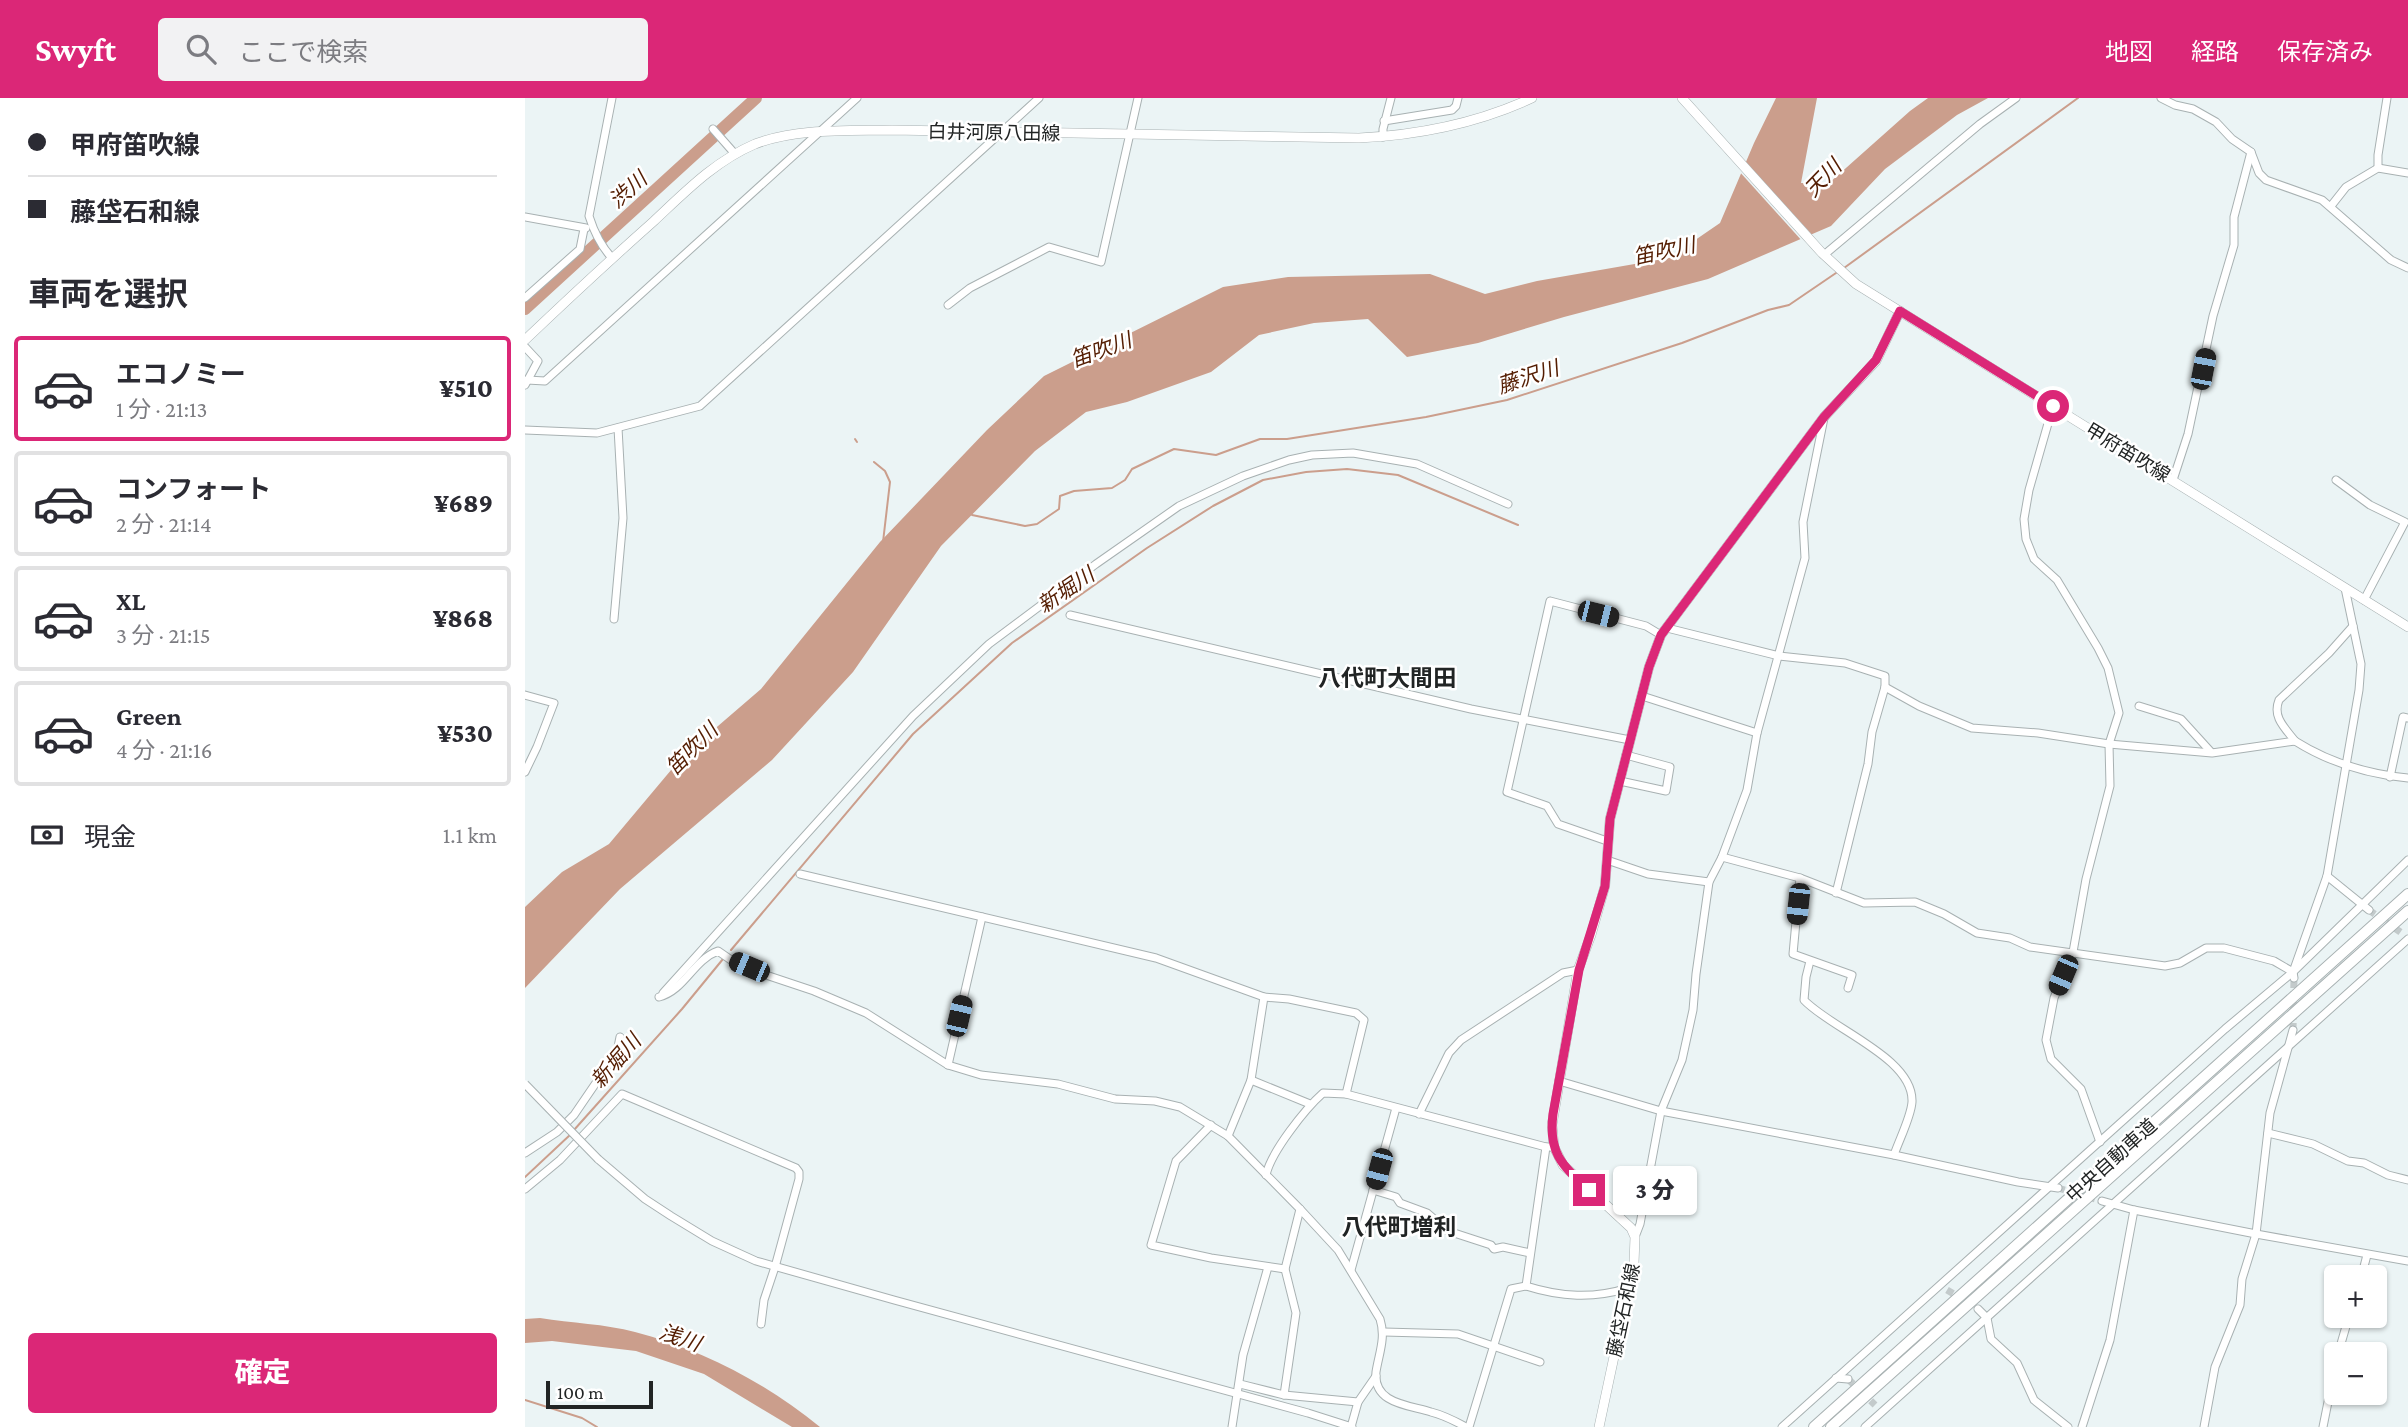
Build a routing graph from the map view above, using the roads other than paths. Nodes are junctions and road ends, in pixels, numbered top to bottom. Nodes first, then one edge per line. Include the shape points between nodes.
1 (612, 98) edge
2 (857, 98) edge
3 (1039, 98) edge
4 (1138, 98) edge
5 (1391, 98) edge
6 (1458, 98) edge
7 (1532, 98) edge
8 (1682, 98) edge
9 (2016, 98) edge
10 (2161, 98) edge
11 (2387, 98) edge
12 (1384, 121) junction
13 (713, 130) dead end
14 (1002, 131) junction
15 (819, 132) junction
16 (1130, 134) junction
17 (1383, 137) junction
18 (2251, 152) junction
19 (735, 154) junction
20 (2378, 168) junction
21 (2408, 173) edge
22 (2331, 206) junction
23 (525, 217) edge
24 (590, 228) junction
25 (1825, 256) junction
26 (612, 258) junction
27 (2408, 268) edge
28 (525, 298) edge
29 (948, 305) dead end
30 (1900, 311) junction
31 (525, 340) edge
32 (525, 347) edge
33 (526, 383) edge
34 (2053, 406) junction
35 (1824, 417) junction
36 (618, 428) junction
37 (525, 430) edge
38 (2173, 480) junction
39 (2336, 480) dead end
40 (1508, 504) dead end
41 (2345, 588) junction
42 (2364, 600) junction
43 (1070, 615) dead end
44 (614, 619) dead end
45 (2353, 626) junction
46 (2408, 627) edge
47 (1664, 631) junction
48 (1779, 656) junction
49 (1885, 687) junction
50 (525, 695) edge
51 (1642, 696) junction
52 (2139, 706) dead end
53 (2408, 718) edge
54 (1523, 720) junction
55 (1757, 733) junction
56 (1630, 740) junction
57 (2295, 741) junction
58 (2109, 744) junction
59 (2212, 753) junction
60 (1626, 755) junction
61 (2344, 766) junction
62 (525, 772) edge
63 (2390, 777) junction
64 (2408, 778) edge
65 (1620, 780) junction
66 (1607, 841) junction
67 (1722, 857) junction
68 (1607, 860) junction
69 (2408, 860) edge
70 (800, 874) dead end
71 (2327, 876) junction
72 (1800, 878) junction
73 (1709, 882) junction
74 (1836, 892) junction
75 (2408, 894) edge
76 (2366, 908) junction
77 (2408, 911) edge
78 (982, 917) junction
79 (2406, 937) edge
80 (2073, 952) junction
81 (1810, 961) junction
82 (1579, 970) junction
83 (2293, 975) junction
84 (1848, 988) dead end
85 (1264, 997) junction
86 (2294, 1030) tunnel mouth
87 (619, 1037) dead end
88 (2291, 1043) junction
89 (948, 1065) junction
90 (1251, 1080) junction
91 (1559, 1081) junction
92 (525, 1084) edge
93 (1346, 1094) junction
94 (1310, 1104) junction
95 (1396, 1108) junction
96 (1661, 1111) junction
97 (1419, 1114) junction
98 (1211, 1125) junction
99 (2268, 1133) junction
100 (1228, 1136) junction
101 (2100, 1142) junction
102 (1550, 1147) junction
103 (525, 1153) edge
104 (1894, 1155) junction
105 (1266, 1175) junction
106 (2408, 1180) edge
107 (2054, 1187) junction
108 (525, 1189) edge
109 (1373, 1190) junction
110 (2102, 1201) tunnel mouth
111 (2114, 1202) junction
112 (1300, 1209) junction
113 (2134, 1210) junction
114 (2256, 1234) junction
115 (1635, 1237) junction
116 (1530, 1253) junction
117 (2367, 1255) junction
118 (2408, 1261) edge
119 (2364, 1265) edge
120 (775, 1267) junction
121 (1268, 1267) junction
122 (1285, 1269) junction
123 (1351, 1270) junction
124 (1940, 1284) junction
125 (1526, 1286) junction
126 (1628, 1288) junction
127 (1947, 1290) tunnel mouth
128 (1978, 1309) tunnel mouth
129 (1987, 1318) junction
130 (761, 1324) dead end
131 (1384, 1332) junction
132 (1493, 1346) junction
133 (1540, 1362) dead end
134 (1376, 1375) junction
135 (1836, 1378) junction
136 (1849, 1379) tunnel mouth
137 (1240, 1384) junction
138 (1238, 1394) junction
139 (1284, 1395) junction
140 (1358, 1402) junction
141 (1875, 1405) tunnel mouth
142 (2327, 1405) edge
143 (1881, 1413) junction
144 (1232, 1427) edge
145 (1352, 1427) edge
146 (1468, 1427) edge
147 (1599, 1427) edge
148 (1782, 1427) edge
149 (1814, 1427) edge
150 (1831, 1427) edge
151 (1865, 1427) edge
152 (2068, 1427) edge
153 (2082, 1427) edge
154 (2204, 1427) edge
155 (2323, 1427) edge

1 - 24 street via 589,208
2 - 15 street
3 - 14 street
4 - 16 street
5 - 12 street
6 - 12 street via 1452,110
7 - 17 main road, 白井河原八田線 via 1459,124
8 - 25 main road
9 - 25 street
10 - 18 street via 2216,122
11 - 20 street
12 - 17 street
13 - 19 street
14 - 15 main road, 白井河原八田線
14 - 16 main road, 白井河原八田線
14 - 36 street via 700,406
15 - 19 main road, 白井河原八田線 via 775,138
15 - 33 street via 545,381
16 - 17 main road, 白井河原八田線
16 - 29 street via 1101,262 1049,247 970,288
18 - 22 street via 2266,180
18 - 38 street via 2234,217 2234,246
19 - 26 main road, 白井河原八田線 via 713,167
20 - 21 street
20 - 22 street via 2346,187
22 - 27 street via 2351,228
23 - 24 street
24 - 26 street
24 - 28 street via 580,249
25 - 30 main road, 甲府笛吹線 via 1847,278
26 - 31 main road, 白井河原八田線
30 - 34 main road, 甲府笛吹線
30 - 35 main road via 1876,360
32 - 33 street via 538,361
34 - 38 main road, 甲府笛吹線
34 - 58 street via 2029,490 2026,539 2034,559 2057,580 2081,617 2108,668 2119,713
35 - 47 main road
35 - 48 street via 1803,522 1805,558
36 - 37 street via 597,433
36 - 44 street via 623,518
38 - 41 main road, 甲府笛吹線
39 - 42 street via 2370,505 2405,522
40 - 89 street via 1417,464 1353,453 1289,460 1178,506 989,644 913,716 661,995 672,994 707,955 718,951 766,975 866,1013
41 - 42 main road, 甲府笛吹線
41 - 45 street
42 - 46 main road, 甲府笛吹線
43 - 54 street
45 - 57 street via 2279,700 2278,719
45 - 61 street via 2361,664
47 - 48 street
47 - 51 main road
47 - 54 street via 1549,601
48 - 49 street via 1845,663 1885,676
48 - 55 street
49 - 58 street via 1972,728
49 - 74 street
50 - 62 street via 554,702
51 - 55 street
51 - 56 main road
52 - 59 street via 2181,719
53 - 63 street via 2403,717
54 - 56 street
54 - 66 street via 1507,792 1547,806 1558,824
55 - 67 street via 1747,790
56 - 60 main road
57 - 59 street
57 - 61 street
58 - 59 street
58 - 80 street via 2110,786
60 - 65 main road
60 - 65 street via 1670,767 1666,791
61 - 63 street
61 - 71 street
63 - 64 street
65 - 66 main road
66 - 68 main road
67 - 72 street
67 - 73 street
68 - 73 street via 1648,874
68 - 82 main road via 1603,896
69 - 76 street
70 - 78 street
71 - 76 street
71 - 83 street
72 - 74 street
72 - 81 street via 1793,954
73 - 96 street via 1693,1010 1682,1060
74 - 80 street via 1864,903 1916,902 1977,933
75 - 149 highway, 中央自動車道
76 - 83 street
77 - 150 highway, 中央自動車道
78 - 85 street via 1156,958
78 - 89 street
79 - 88 street
80 - 83 street via 2165,966 2206,948 2224,948 2274,961
80 - 101 street via 2054,998 2047,1051 2081,1089
81 - 84 street via 1852,975
81 - 104 street via 1804,1000 1897,1068 1910,1084 1912,1104
82 - 91 main road
82 - 97 street via 1563,973 1461,1040 1449,1053
83 - 101 street via 2225,1029
85 - 90 street
85 - 93 street via 1356,1013 1364,1020
86 - 88 street
87 - 103 street via 617,1052 574,1115
88 - 99 street
88 - 111 street
89 - 98 street via 1115,1099 1155,1101 1181,1107
90 - 94 street
90 - 100 street
91 - 96 street
91 - 102 main road
92 - 120 street, bridge via 598,1159 645,1199 734,1252
93 - 94 street via 1322,1093
93 - 95 street
94 - 105 street
95 - 97 street
95 - 109 street
96 - 104 street
96 - 115 street
97 - 102 street
98 - 100 street
98 - 121 street via 1176,1161 1151,1245
99 - 106 street via 2313,1144
99 - 114 street
100 - 105 street
101 - 107 street
102 - 115 main road, 藤垈石和線
102 - 116 street
104 - 107 street
105 - 112 street
107 - 124 street
108 - 120 street via 560,1160 622,1094 796,1168 799,1179
109 - 116 street via 1427,1213 1448,1231 1494,1249
109 - 123 street
110 - 111 street
111 - 113 street
111 - 129 street
112 - 122 street
112 - 123 street
113 - 114 street
113 - 153 street via 2110,1340
114 - 117 street
114 - 154 street via 2242,1279 2240,1305 2215,1367
115 - 126 main road, 藤垈石和線
116 - 125 street
117 - 118 street
117 - 119 street
120 - 130 street
120 - 138 street
121 - 122 street
121 - 137 street via 1243,1355
122 - 139 street via 1296,1313
123 - 131 street via 1375,1307
124 - 127 street
124 - 135 street
125 - 126 street via 1550,1294 1589,1296
125 - 132 street via 1511,1289
126 - 147 main road, 藤垈石和線
128 - 129 street
129 - 143 street
129 - 152 street via 1991,1339 2017,1363 2033,1400
131 - 132 street via 1458,1334
131 - 134 street
132 - 133 street
132 - 146 street
134 - 140 street
134 - 146 street via 1381,1393 1393,1402
135 - 136 street
135 - 148 street
137 - 138 street
137 - 139 street
138 - 144 street
138 - 145 street
139 - 140 street
140 - 145 street
141 - 143 street
142 - 155 street
143 - 151 street

